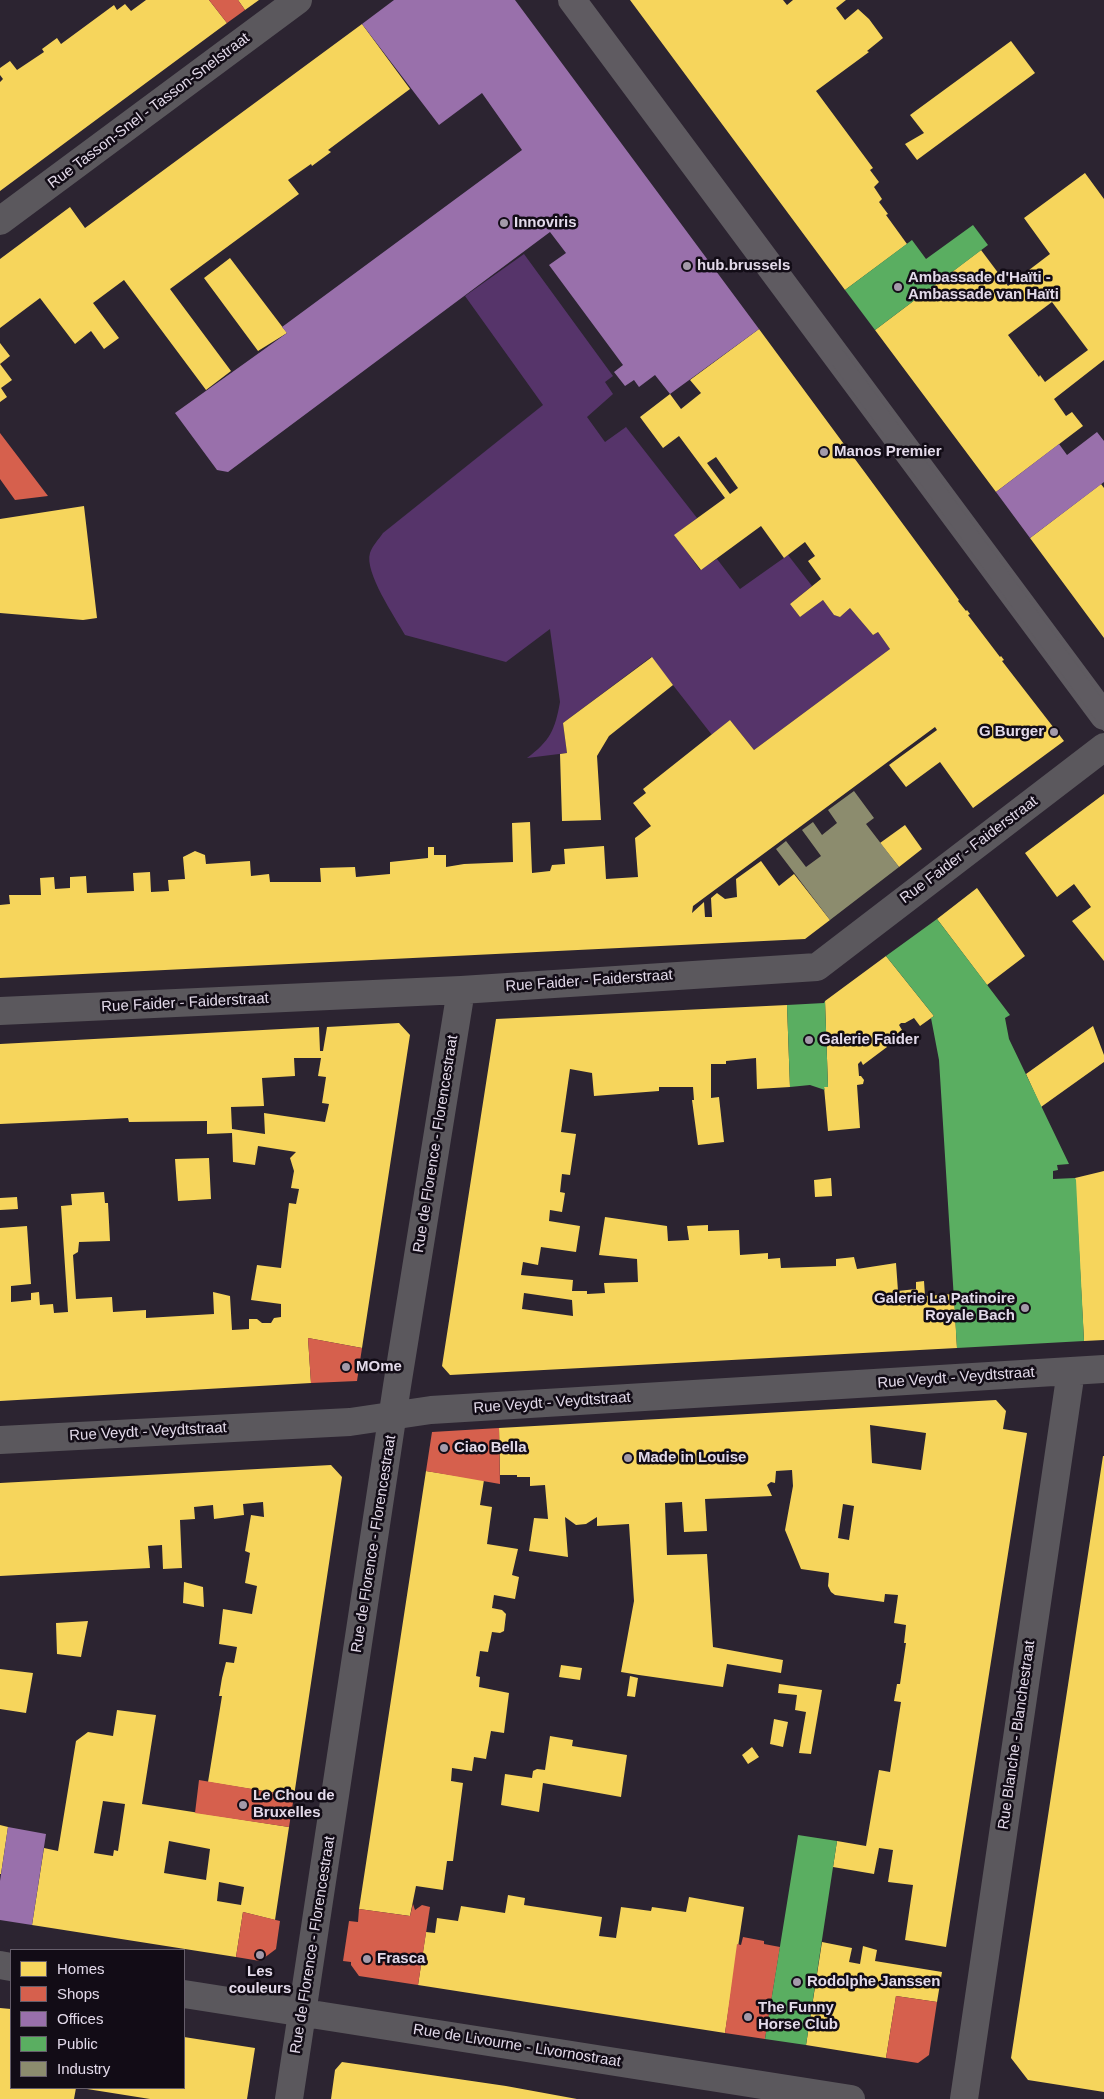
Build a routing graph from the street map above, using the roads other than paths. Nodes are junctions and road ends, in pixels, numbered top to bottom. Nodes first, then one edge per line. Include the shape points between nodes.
1 (298, 0) edge
2 (572, 0) edge
3 (0, 221) edge
4 (1104, 716) edge
5 (1104, 747) edge
6 (461, 990) junction
7 (0, 1011) edge
8 (1104, 1368) edge
9 (1071, 1370) junction
10 (393, 1416) junction
11 (0, 1440) edge
12 (185, 1994) edge
13 (303, 2012) junction
14 (289, 2099) edge
15 (851, 2099) edge
16 (964, 2099) edge

1 - 3 street, Rue Tasson-Snel - Tasson-Snelstraat
2 - 4 main road
5 - 6 street, Rue Faider - Faiderstraat via 816,967
6 - 7 street, Rue Faider - Faiderstraat
6 - 10 street, Rue de Florence - Florencestraat
8 - 9 street, Rue Veydt - Veydtstraat
9 - 10 street, Rue Veydt - Veydtstraat via 431,1410
9 - 16 street, Rue Blanche - Blanchestraat
10 - 11 street, Rue Veydt - Veydtstraat via 350,1422
10 - 13 street, Rue de Florence - Florencestraat
12 - 13 street, Rue de Livourne - Livornostraat
13 - 14 street, Rue de Florence - Florencestraat
13 - 15 street, Rue de Livourne - Livornostraat

